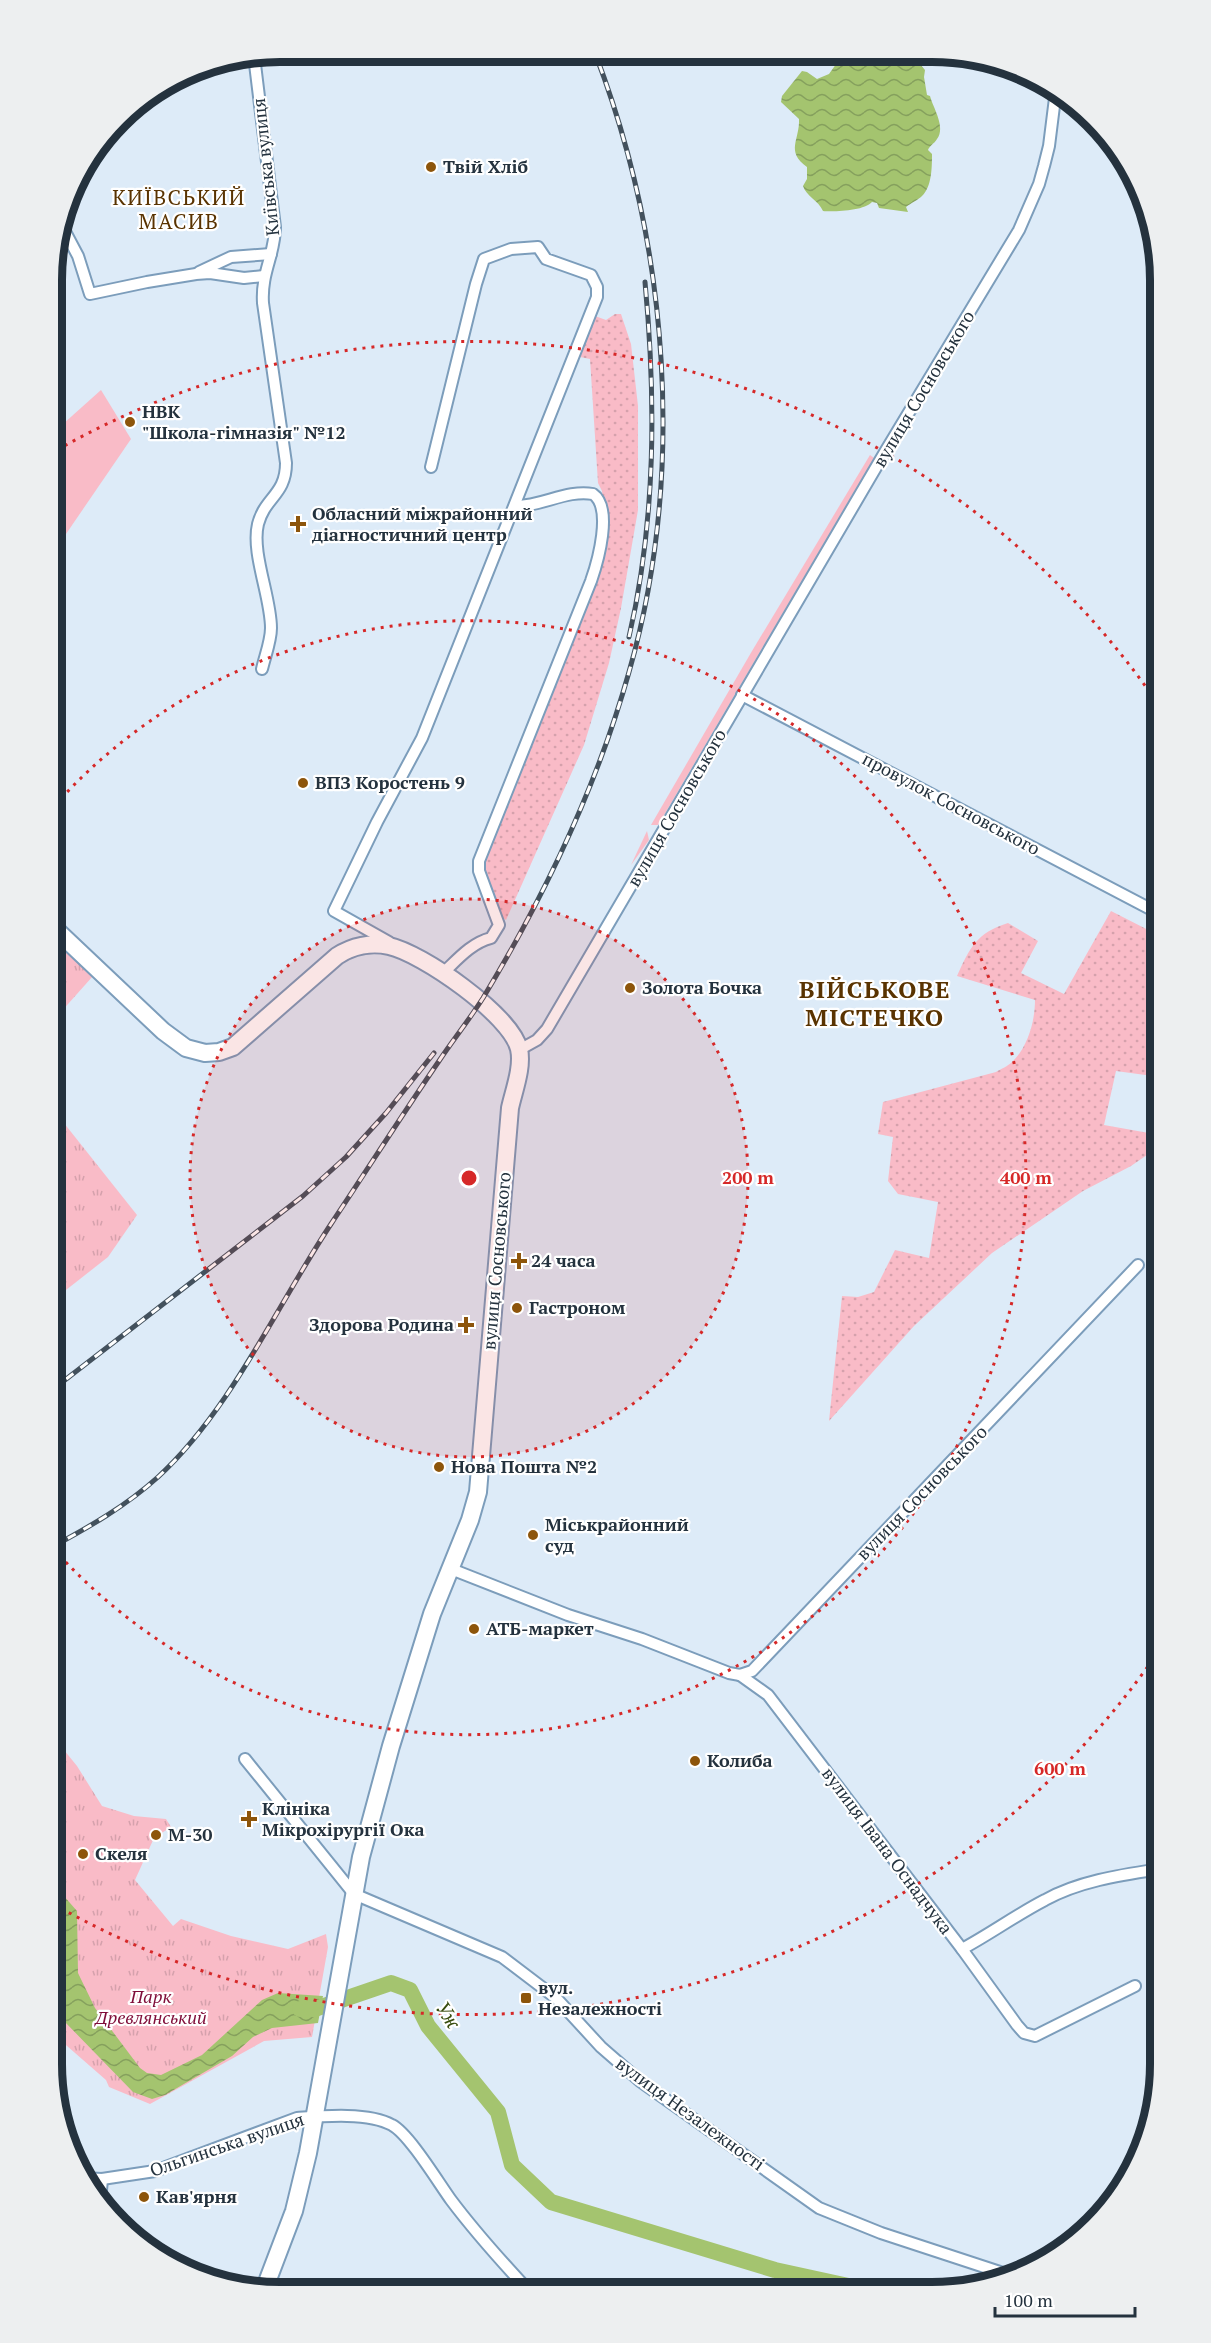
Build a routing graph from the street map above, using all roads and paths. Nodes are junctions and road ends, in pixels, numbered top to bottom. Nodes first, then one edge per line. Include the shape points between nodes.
1 (255, 63) edge
2 (1055, 99) edge
3 (67, 234) edge
4 (271, 254) junction
5 (190, 275) junction
6 (264, 276) junction
7 (431, 467) dead end
8 (515, 506) junction
9 (262, 669) dead end
10 (742, 695) junction
11 (1150, 909) edge
12 (354, 922) junction
13 (62, 935) edge
14 (399, 949) junction
15 (337, 956) junction
16 (442, 974) junction
17 (519, 1050) junction
18 (1138, 1265) dead end
19 (451, 1569) junction
20 (740, 1675) junction
21 (244, 1759) dead end
22 (1150, 1871) edge
23 (354, 1894) junction
24 (962, 1949) junction
25 (1135, 1986) dead end
26 (316, 2116) junction
27 (95, 2179) edge
28 (102, 2180) junction
29 (101, 2189) edge
30 (998, 2271) edge
31 (267, 2281) edge
32 (521, 2282) edge

1 - 4 street, Київська вулиця via 275,227
2 - 10 street, вулиця Сосновського via 1044,166 1019,230
3 - 5 street via 90,294
4 - 5 street via 231,257
4 - 6 street, Київська вулиця
5 - 6 street
6 - 9 street, Київська вулиця via 266,326 286,468 284,484 262,512 258,528 271,629
7 - 8 street via 482,263 502,252 538,247 546,259 589,274 598,293
8 - 12 street via 421,741 334,911
8 - 16 street via 577,494 595,495 604,513 600,553 480,858 479,871 499,925 491,938 471,947
10 - 11 street, провулок Сосновського
10 - 17 street, вулиця Сосновського via 547,1029
12 - 14 street
12 - 15 street via 357,936
13 - 15 street via 164,1031 186,1048 205,1053 233,1047
14 - 15 street via 365,945
14 - 16 street
16 - 17 street via 502,1020 513,1033
17 - 19 street, вулиця Сосновського via 510,1108 478,1491
18 - 20 street, вулиця Сосновського via 763,1662
19 - 20 street
19 - 23 street, вулиця Сосновського via 432,1614 391,1746
20 - 24 street, вулиця Івана Оснадчука via 768,1695
21 - 23 street, вулиця Незалежності
22 - 24 street, вулиця Івана Оснадчука via 1078,1886 1045,1900
23 - 26 street, вулиця Сосновського
23 - 30 street, вулиця Незалежності via 502,1957 556,1998 601,2047 640,2081 819,2208
24 - 25 street via 1017,2025 1024,2033 1035,2036
26 - 28 street, Ольгинська вулиця via 297,2118 155,2171
26 - 31 street via 294,2211
26 - 32 street, Ольгинська вулиця via 364,2117 395,2126
27 - 28 street, Ольгинська вулиця
28 - 29 street

